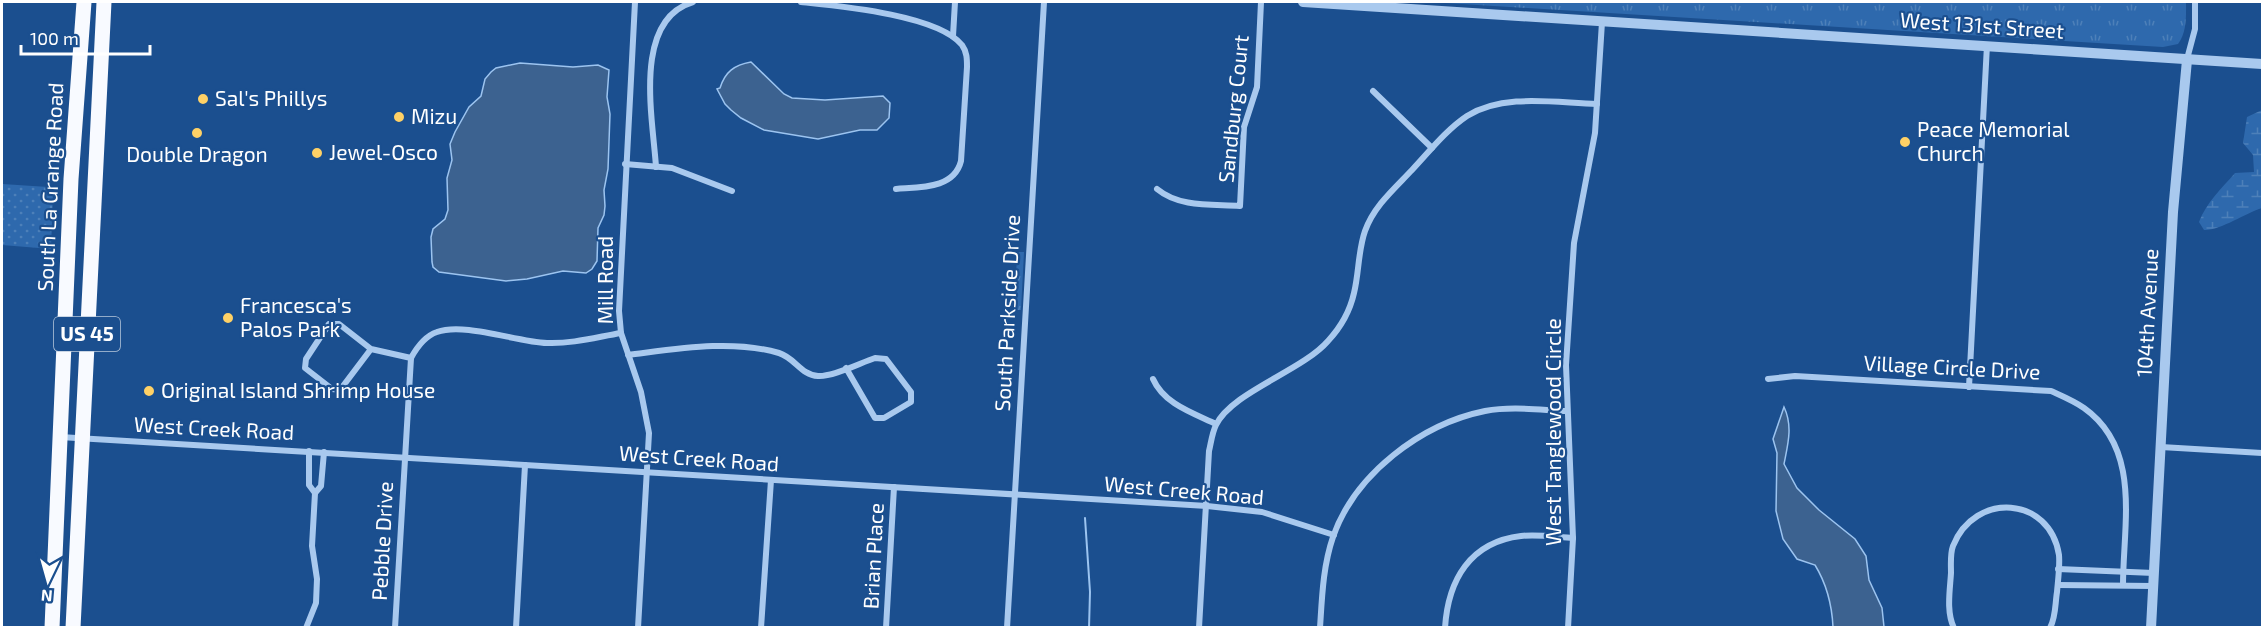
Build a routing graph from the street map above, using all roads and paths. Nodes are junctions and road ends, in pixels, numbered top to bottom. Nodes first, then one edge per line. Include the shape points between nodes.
1 (84, 2) edge
2 (104, 2) edge
3 (635, 2) edge
4 (693, 2) edge
5 (801, 2) edge
6 (955, 2) edge
7 (1044, 2) edge
8 (1261, 2) edge
9 (1303, 2) edge
10 (2195, 2) edge
11 (1602, 22) junction
12 (953, 36) junction
13 (1987, 45) junction
14 (2187, 60) junction
15 (2262, 64) edge
16 (1373, 91) dead end
17 (1597, 105) junction
18 (1432, 148) junction
19 (625, 164) junction
20 (656, 167) junction
21 (896, 189) dead end
22 (1157, 189) dead end
23 (732, 191) dead end
24 (621, 333) junction
25 (371, 349) junction
26 (628, 355) junction
27 (411, 358) junction
28 (846, 368) junction
29 (1153, 379) dead end
30 (1768, 379) dead end
31 (1969, 387) junction
32 (1567, 411) junction
33 (1216, 424) junction
34 (59, 437) junction
35 (82, 438) junction
36 (2161, 447) junction
37 (309, 451) junction
38 (324, 452) junction
39 (2262, 453) edge
40 (404, 457) junction
41 (525, 465) junction
42 (647, 472) junction
43 (771, 480) junction
44 (894, 487) junction
45 (315, 493) junction
46 (1014, 495) junction
47 (1207, 506) junction
48 (1334, 535) junction
49 (1573, 538) junction
50 (2058, 569) junction
51 (2123, 571) junction
52 (2154, 573) junction
53 (2058, 585) junction
54 (2123, 585) junction
55 (2153, 586) junction
56 (52, 627) edge
57 (73, 627) edge
58 (306, 627) edge
59 (395, 627) edge
60 (516, 627) edge
61 (638, 627) edge
62 (761, 627) edge
63 (886, 627) edge
64 (1007, 627) edge
65 (1199, 627) edge
66 (1320, 627) edge
67 (1445, 627) edge
68 (1568, 627) edge
69 (1954, 627) edge
70 (2050, 627) edge
71 (2151, 627) edge

1 - 34 highway, South La Grange Road / US 45
2 - 35 highway, South La Grange Road / US 45
3 - 19 street, Mill Road
4 - 20 street via 673,11 665,20 654,46 650,85
5 - 12 street via 886,13
6 - 12 street
7 - 46 street, South Parkside Drive
8 - 22 street, Sandburg Court via 1257,87 1244,127 1240,206 1178,201
9 - 11 street, West 131st Street
10 - 14 street, 104th Avenue
11 - 13 street, West 131st Street
11 - 17 street, West Tanglewood Circle
12 - 21 street via 967,55 959,170 944,182
13 - 14 street, West 131st Street
13 - 31 street
14 - 15 street, West 131st Street
14 - 36 street, 104th Avenue via 2172,220
16 - 18 street
17 - 18 street via 1528,101 1492,106 1468,115
17 - 32 street, West Tanglewood Circle via 1574,243
18 - 33 street via 1371,218 1360,249 1354,294 1327,342 1311,357 1239,401
19 - 20 street
19 - 24 street, Mill Road
20 - 23 street via 672,168
24 - 26 street, Mill Road
24 - 27 street via 551,344 447,329 424,340
25 - 25 street via 339,324 329,324 306,359 305,368 332,389 340,390
25 - 27 street
26 - 28 street via 726,346 778,352 804,372 818,376
26 - 42 street, Mill Road via 646,412
27 - 40 street, Pebble Drive
28 - 28 street via 875,358 886,359 911,392 911,402 884,418 875,418
29 - 33 street via 1158,391 1172,403
30 - 31 street, Village Circle Drive via 1795,375
31 - 51 street, Village Circle Drive via 2051,391 2084,408 2108,430 2120,455 2127,485
32 - 48 street via 1487,411 1410,442 1368,479
32 - 49 street, West Tanglewood Circle
33 - 47 street via 1209,451
34 - 35 street, West Creek Road
34 - 56 highway, South La Grange Road / US 45
35 - 37 street, West Creek Road
35 - 57 highway, South La Grange Road / US 45
36 - 39 street
36 - 52 street, 104th Avenue
37 - 38 street, West Creek Road
37 - 45 street via 309,485
38 - 40 street, West Creek Road
38 - 45 street via 321,486
40 - 41 street, West Creek Road
40 - 59 street, Pebble Drive
41 - 42 street, West Creek Road
41 - 60 street
42 - 43 street, West Creek Road
42 - 61 street, Mill Road
43 - 44 street, West Creek Road
43 - 62 street
44 - 46 street, West Creek Road
44 - 63 street, Brian Place
45 - 58 street via 312,546 316,603
46 - 47 street, West Creek Road
46 - 64 street, South Parkside Drive
47 - 48 street, West Creek Road via 1262,512
47 - 65 street
48 - 66 street via 1323,587
49 - 67 street via 1523,536 1482,550 1465,564 1451,588
49 - 68 street, West Tanglewood Circle
50 - 51 street
50 - 53 street
50 - 69 street via 2059,555 2052,536 2028,512 1995,507 1975,516 1952,548 1949,603
51 - 52 street
51 - 54 street, Village Circle Drive
52 - 55 street, 104th Avenue
53 - 54 street
53 - 70 street
54 - 55 street
55 - 71 street, 104th Avenue

